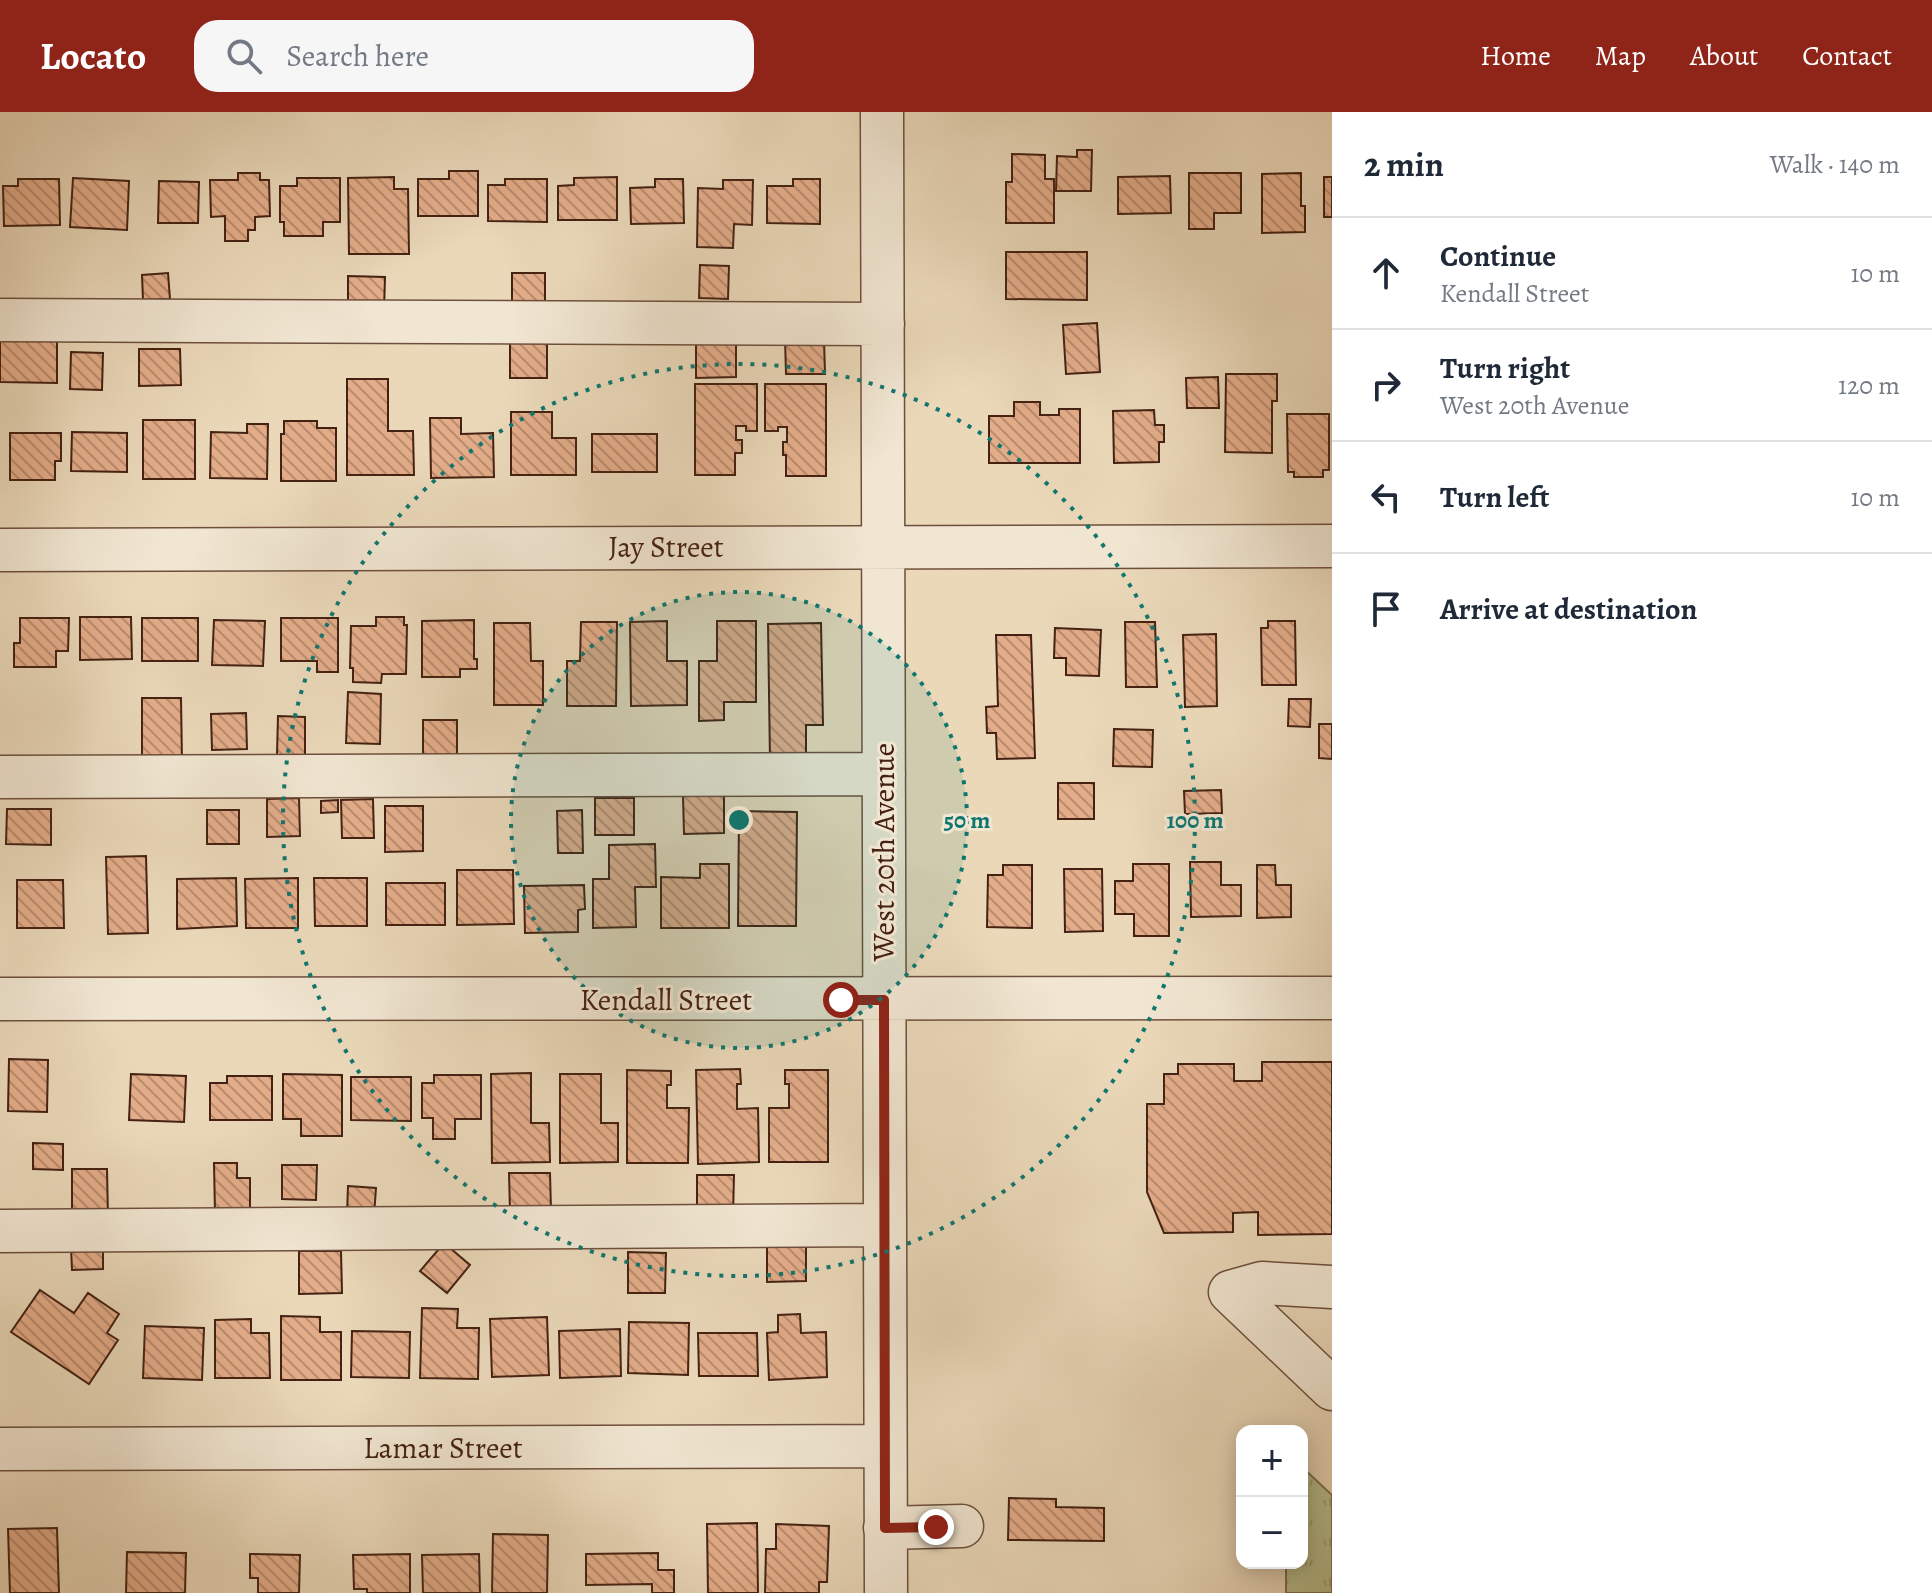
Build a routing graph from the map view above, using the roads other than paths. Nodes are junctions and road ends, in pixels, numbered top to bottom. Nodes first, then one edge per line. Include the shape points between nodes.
1 (882, 112) edge
2 (0, 320) edge
3 (883, 324) junction
4 (884, 546) junction
5 (1332, 546) edge
6 (0, 550) edge
7 (884, 774) junction
8 (0, 777) edge
9 (1332, 998) edge
10 (0, 999) edge
11 (884, 1000) junction
12 (885, 1225) junction
13 (0, 1231) edge
14 (1332, 1287) edge
15 (1332, 1389) edge
16 (885, 1446) junction
17 (0, 1449) edge
18 (962, 1526) dead end
19 (885, 1528) junction
20 (886, 1593) edge

1 - 3 street, West 20th Avenue
2 - 3 street
3 - 4 street, West 20th Avenue
4 - 5 street, Jay Street
4 - 6 street, Jay Street
4 - 7 street, West 20th Avenue
7 - 8 street
7 - 11 street, West 20th Avenue
9 - 11 street, Kendall Street
10 - 11 street, Kendall Street
11 - 12 street, West 20th Avenue
12 - 13 street
12 - 16 street, West 20th Avenue
14 - 15 street via 1262,1283 1230,1292
16 - 17 street, Lamar Street
16 - 19 street, West 20th Avenue
18 - 19 street
19 - 20 street, West 20th Avenue

